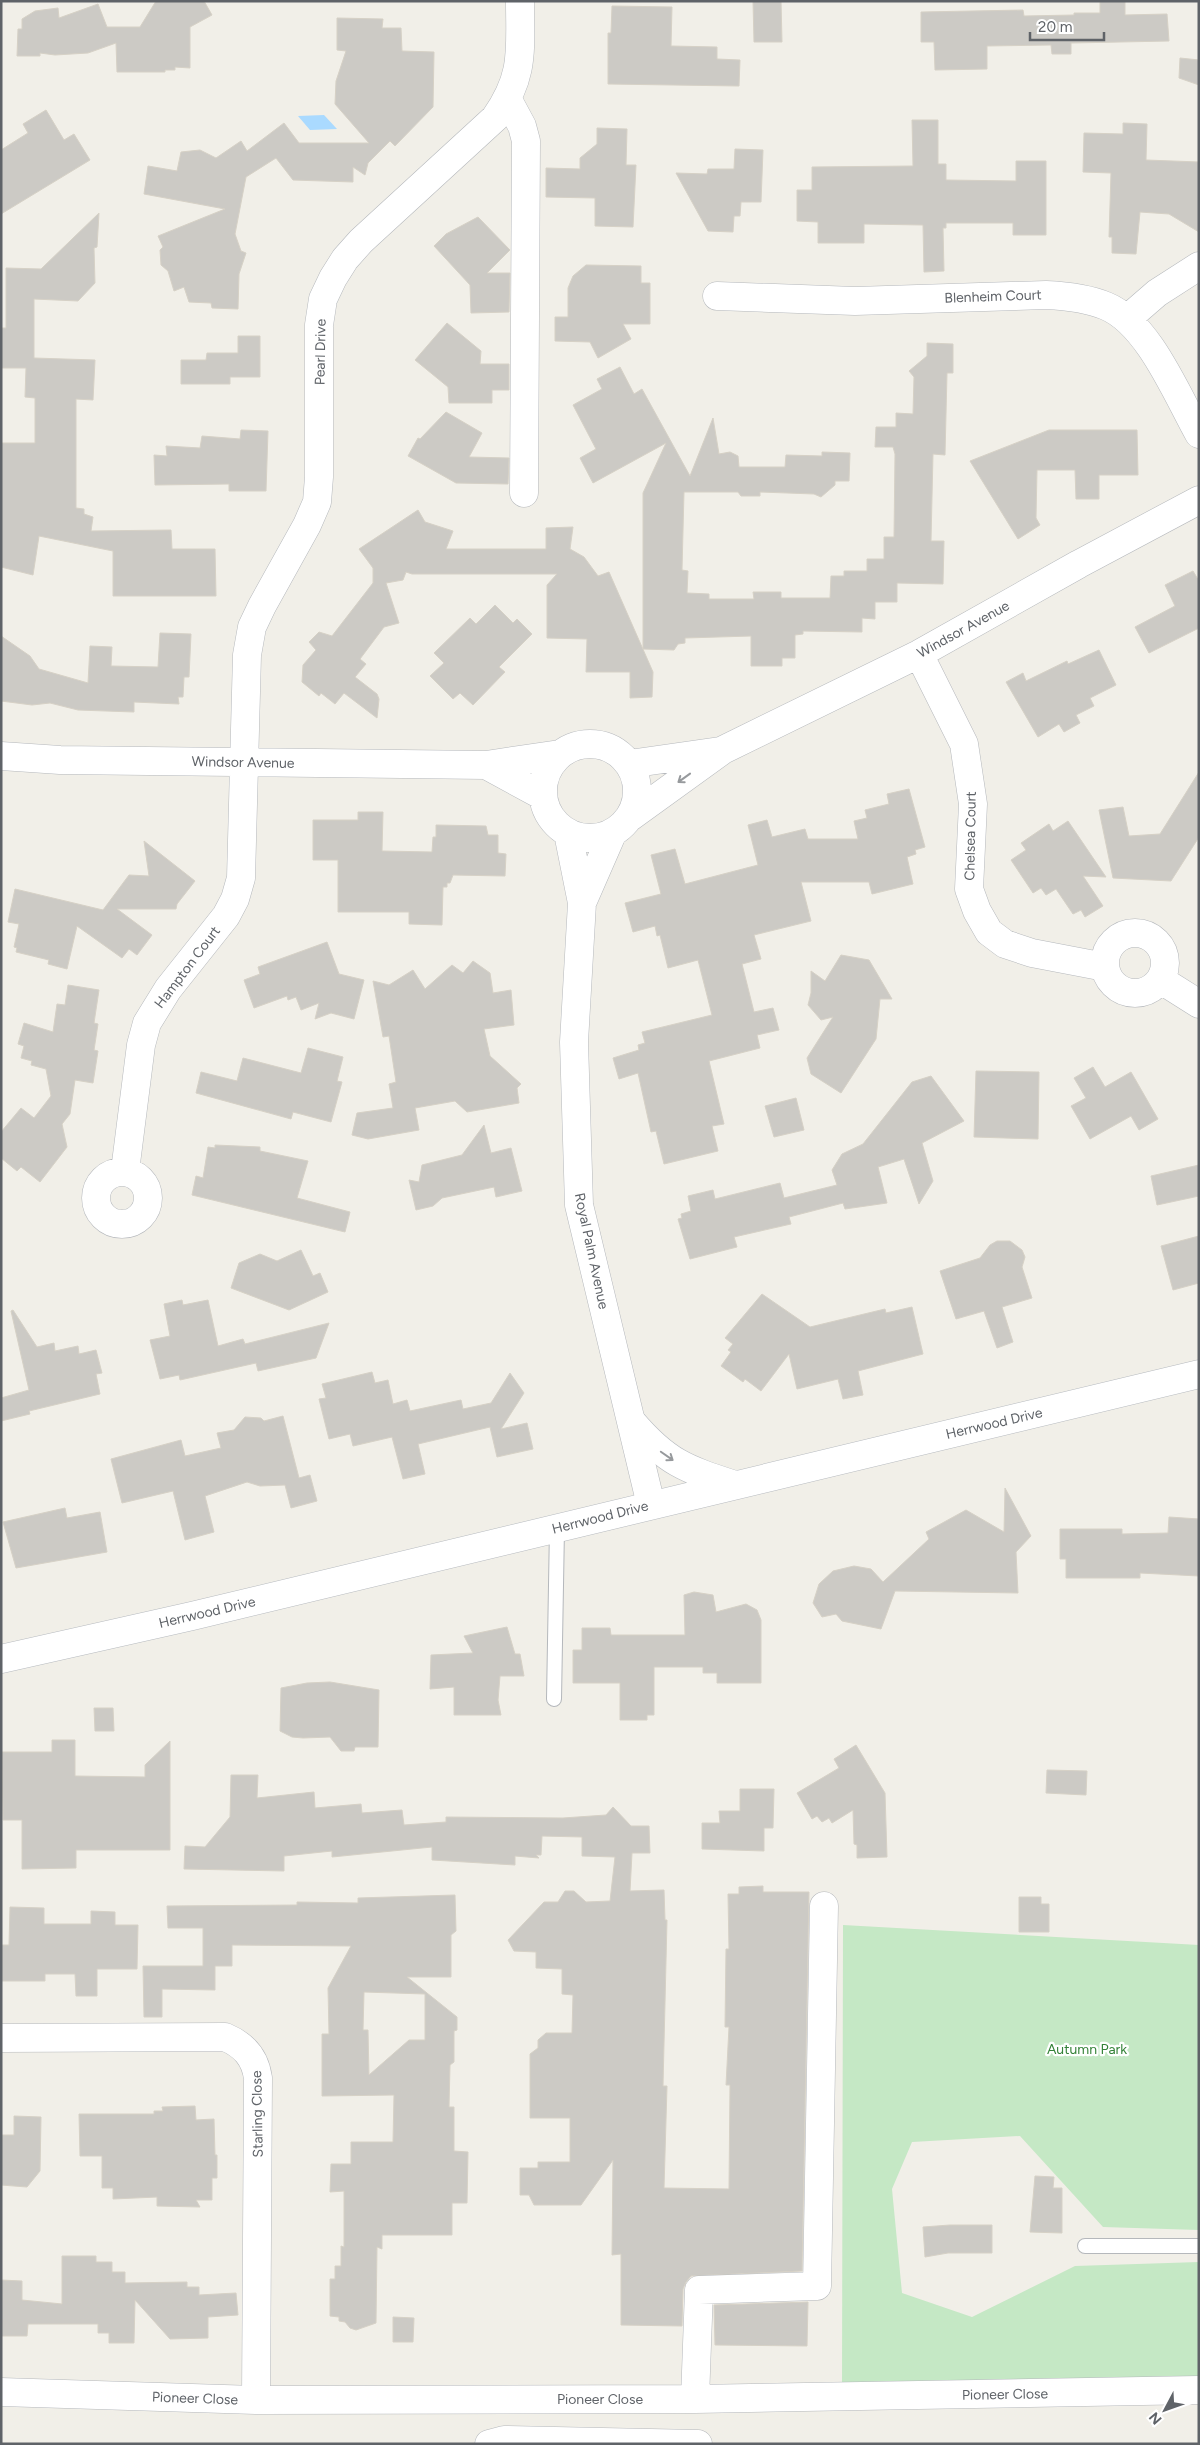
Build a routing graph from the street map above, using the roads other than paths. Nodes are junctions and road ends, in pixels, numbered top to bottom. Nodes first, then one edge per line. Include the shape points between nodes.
1 (520, 1) edge
2 (508, 100) junction
3 (1199, 266) edge
4 (717, 296) dead end
5 (1127, 320) junction
6 (1199, 434) edge
7 (524, 493) dead end
8 (1199, 500) edge
9 (919, 654) junction
10 (724, 750) junction
11 (560, 754) junction
12 (1, 756) edge
13 (242, 763) junction
14 (629, 764) junction
15 (486, 765) junction
16 (543, 796) junction
17 (621, 825) junction
18 (568, 834) junction
19 (582, 903) junction
20 (1105, 967) junction
21 (1160, 980) junction
22 (1199, 1004) edge
23 (125, 1172) dead end
24 (1199, 1374) edge
25 (632, 1422) junction
26 (735, 1485) junction
27 (651, 1505) junction
28 (557, 1528) junction
29 (1, 1659) edge
30 (554, 1699) dead end
31 (824, 1906) dead end
32 (1, 2038) edge
33 (1085, 2246) dead end
34 (1199, 2246) edge
35 (1199, 2390) edge
36 (1, 2392) edge
37 (695, 2399) junction
38 (256, 2400) junction
39 (490, 2444) edge
40 (698, 2444) edge

1 - 2 street, Pearl Drive via 520,55 517,79
2 - 7 street via 526,141
2 - 13 street, Pearl Drive via 495,118 361,241 345,259 323,299 320,325 320,477 316,502 252,627 247,655
3 - 5 street via 1157,293
4 - 5 street, Blenheim Court via 855,301 1046,295 1073,297 1107,306
5 - 6 street, Blenheim Court via 1145,336
8 - 9 street, Windsor Avenue
9 - 10 street, Windsor Avenue
9 - 20 street, Chelsea Court via 964,744 973,804 969,889 989,932 1005,944 1032,953
10 - 14 street, Windsor Avenue
10 -> 17 street, Windsor Avenue
11 - 14 street via 589,744 604,746
11 - 15 street, Windsor Avenue
11 - 16 street via 544,780
12 - 13 street, Windsor Avenue
13 - 15 street, Windsor Avenue
13 - 23 street, Hampton Court via 240,878 235,899 226,916 168,989 147,1023 141,1045
14 - 17 street via 636,778 638,794 634,809
15 - 16 street, Windsor Avenue
16 - 18 street via 547,811
17 - 18 street via 599,838
17 - 19 street, Royal Palm Avenue
18 - 19 street, Royal Palm Avenue
19 - 25 street, Royal Palm Avenue via 574,1042 579,1205
20 - 21 street via 1111,981 1123,991 1144,992
20 - 21 street via 1105,956 1117,939 1126,934 1147,935 1156,941 1165,959 1165,970
21 - 22 street
24 - 26 street, Herrwood Drive
25 -> 26 street via 675,1462
25 - 27 street, Royal Palm Avenue
26 - 27 street, Herrwood Drive
27 - 28 street, Herrwood Drive
28 - 29 street, Herrwood Drive
28 - 30 lane
31 - 37 street via 817,2286 699,2290
32 - 38 street, Starling Close via 225,2036 237,2042 256,2063
33 - 34 lane
35 - 37 street, Pioneer Close
36 - 38 street, Pioneer Close
37 - 38 street, Pioneer Close
39 - 40 street via 504,2440

